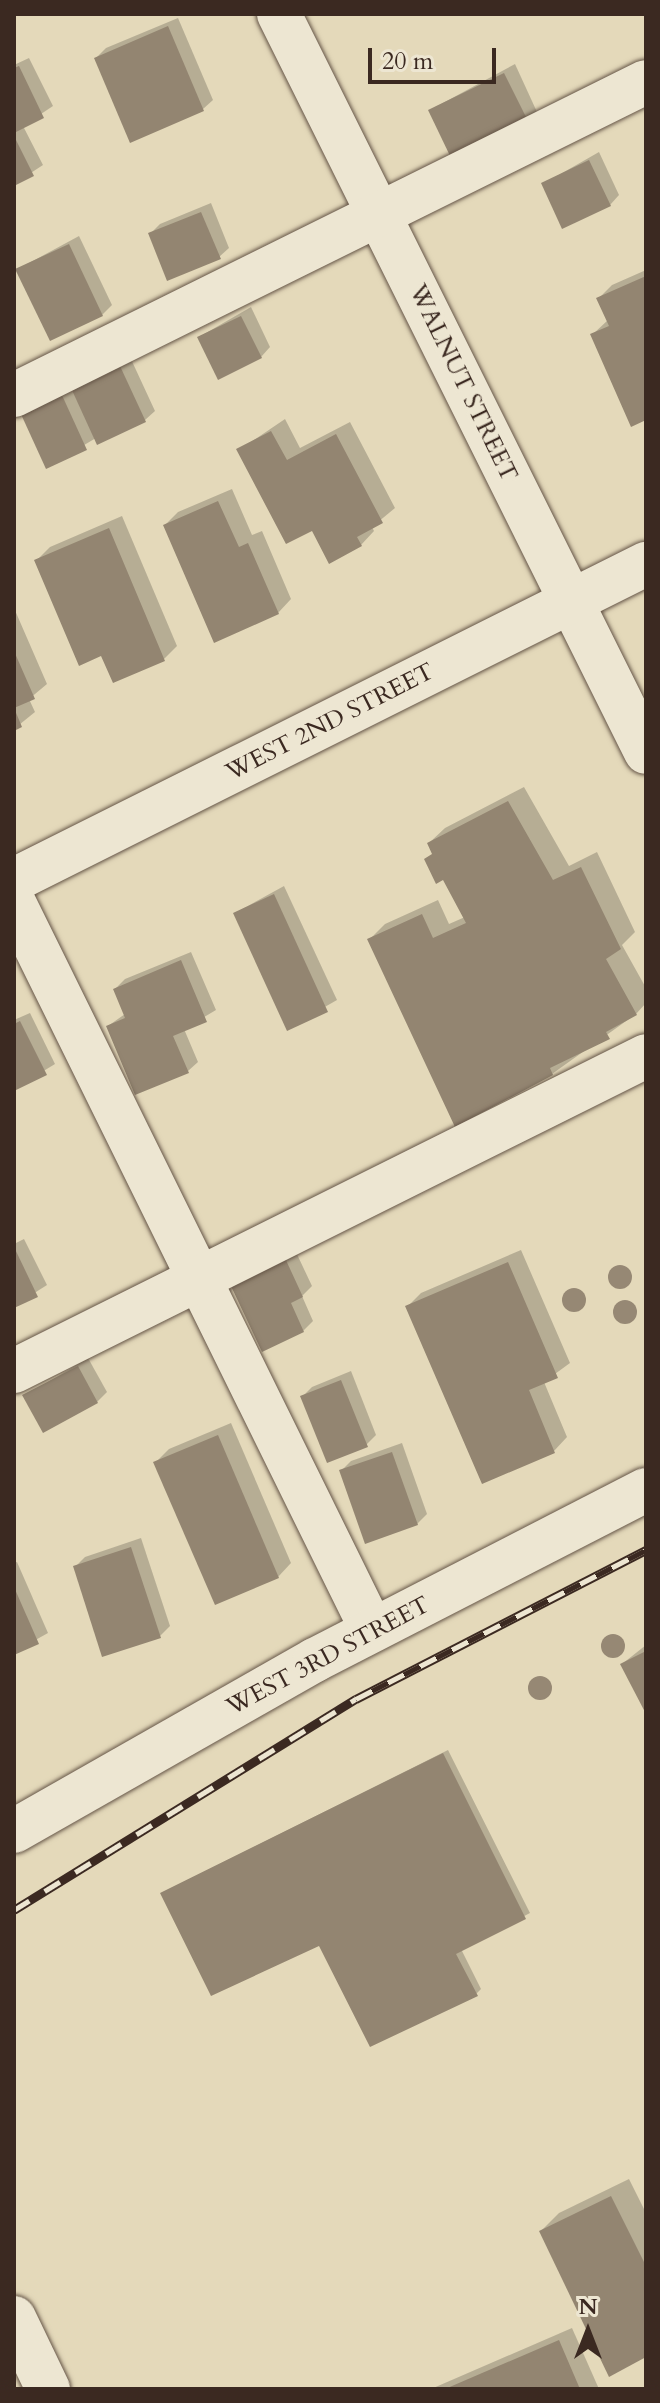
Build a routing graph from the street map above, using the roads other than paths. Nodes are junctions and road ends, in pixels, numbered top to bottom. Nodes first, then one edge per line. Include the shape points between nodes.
1 (279, 14) edge
2 (646, 82) edge
3 (380, 218) junction
4 (14, 395) edge
5 (646, 564) edge
6 (571, 601) junction
7 (646, 752) edge
8 (14, 880) edge
9 (14, 903) edge
10 (646, 1056) edge
11 (199, 1279) junction
12 (14, 1371) edge
13 (646, 1490) edge
14 (372, 1630) junction
15 (14, 1831) edge
16 (14, 2318) edge
17 (48, 2389) edge

1 - 3 street, WALNUT STREET
2 - 3 street
3 - 4 street
3 - 6 street, WALNUT STREET
5 - 6 street, WEST 2ND STREET
6 - 7 street, WALNUT STREET
6 - 8 street, WEST 2ND STREET
9 - 11 street
10 - 11 street
11 - 12 street
11 - 14 street
13 - 14 street, WEST 3RD STREET
14 - 15 street, WEST 3RD STREET
16 - 17 street

